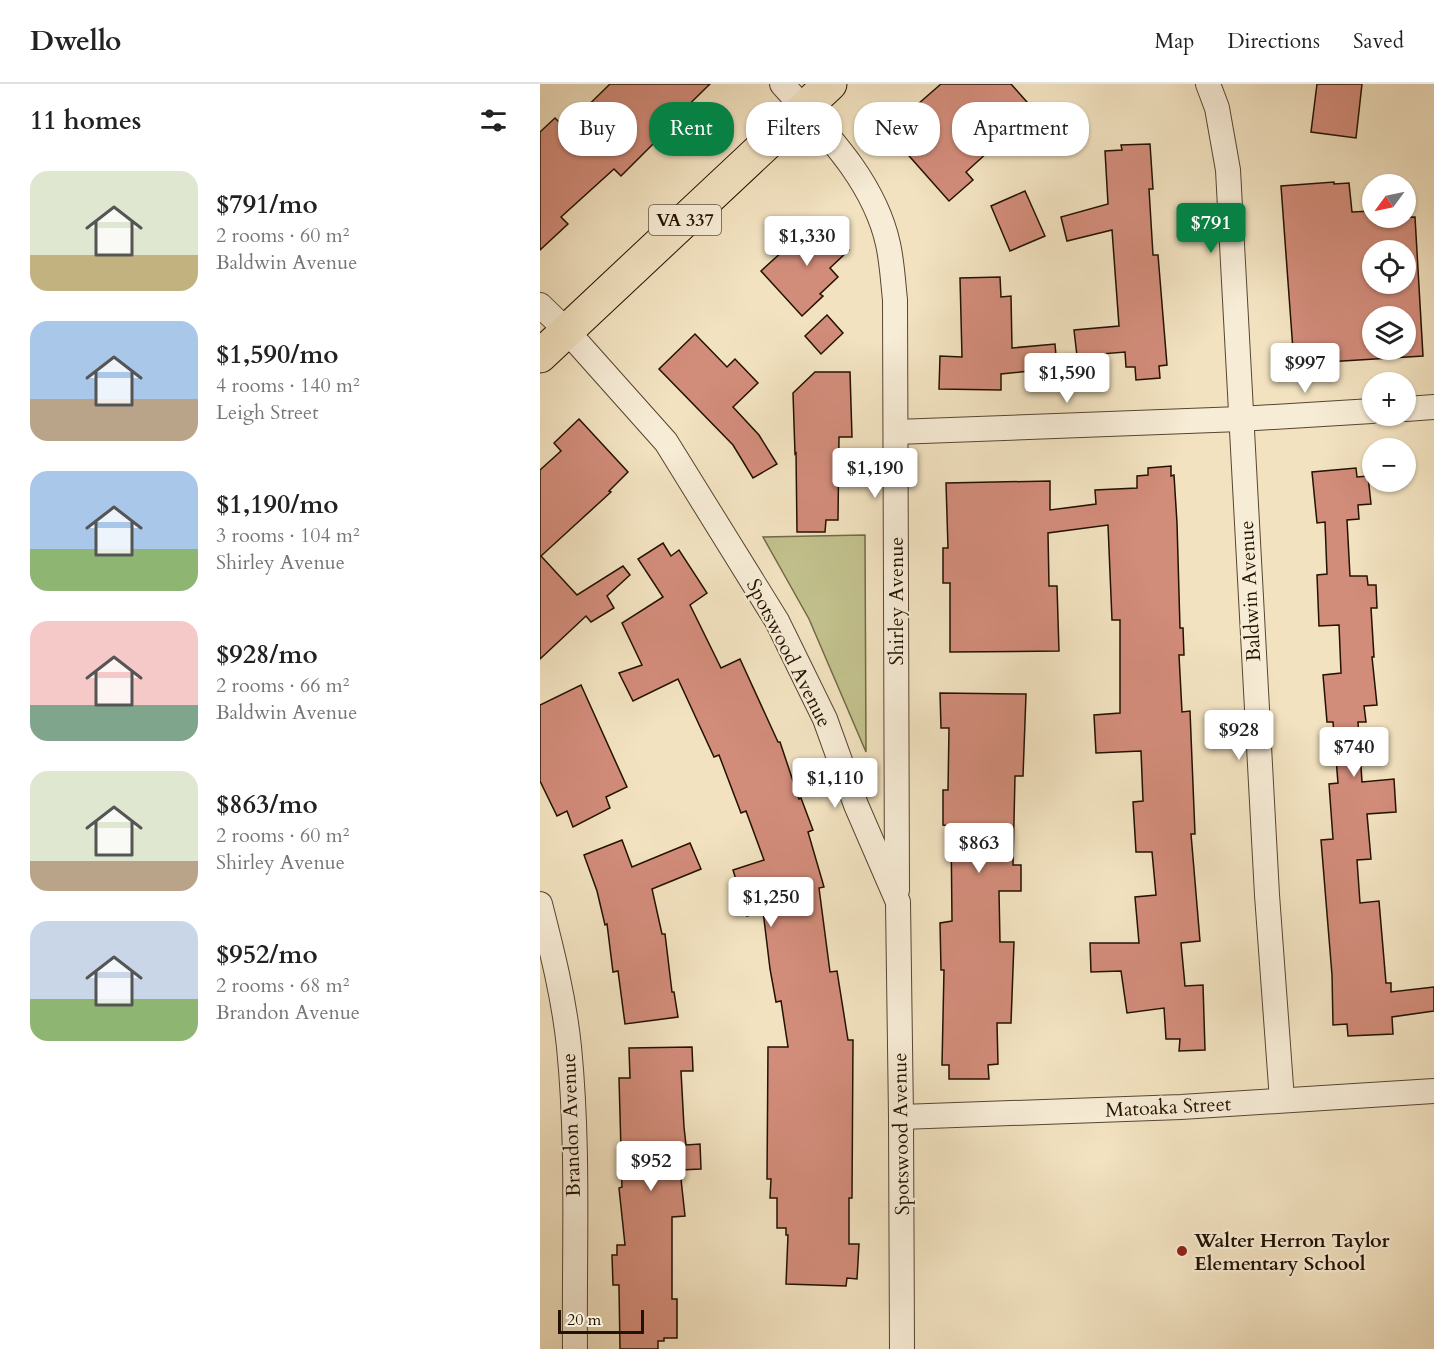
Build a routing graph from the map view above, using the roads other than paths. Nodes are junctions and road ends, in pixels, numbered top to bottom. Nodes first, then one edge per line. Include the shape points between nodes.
1 (782, 84) edge
2 (830, 84) edge
3 (1208, 84) edge
4 (798, 102) edge
5 (810, 102) edge
6 (753, 156) edge
7 (842, 156) edge
8 (540, 305) edge
9 (567, 331) junction
10 (540, 356) edge
11 (1434, 407) edge
12 (1416, 408) edge
13 (1362, 412) edge
14 (1240, 419) junction
15 (896, 432) junction
16 (897, 902) junction
17 (540, 904) edge
18 (1434, 1090) edge
19 (1282, 1100) junction
20 (901, 1117) junction
21 (575, 1349) edge
22 (902, 1349) edge

1 - 4 street, Shirley Avenue
2 - 5 main road, VA 337
3 - 14 street, Baldwin Avenue via 1217,108 1228,170
6 - 9 main road, VA 337
7 - 15 street, Shirley Avenue via 863,182 880,216 888,245 895,300
8 - 9 street, Spotswood Avenue
9 - 10 main road, VA 337
9 - 16 street, Spotswood Avenue via 666,442 777,621 825,719
11 - 12 street
13 - 14 street
14 - 15 street
14 - 19 street, Baldwin Avenue
15 - 16 street, Shirley Avenue
16 - 20 street, Spotswood Avenue
17 - 21 street, Brandon Avenue via 561,988 569,1046
18 - 19 street, Matoaka Street
19 - 20 street, Matoaka Street
20 - 22 street, Spotswood Avenue

